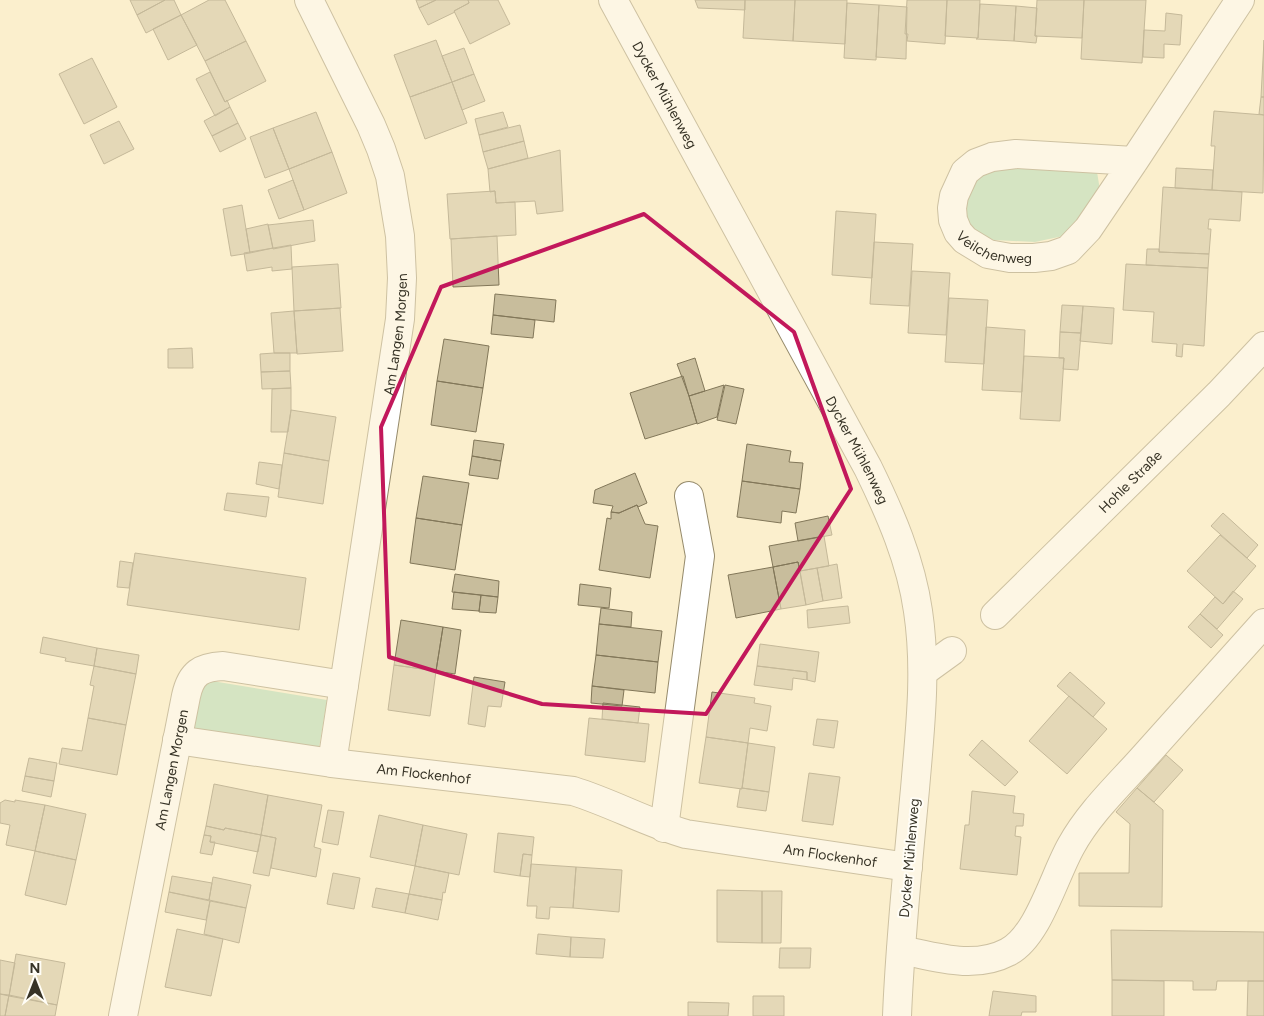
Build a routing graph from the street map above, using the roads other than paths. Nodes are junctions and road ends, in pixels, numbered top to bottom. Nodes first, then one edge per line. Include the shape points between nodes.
1 (309, 0) edge
2 (613, 0) edge
3 (1240, 0) edge
4 (1134, 161) junction
5 (1264, 346) edge
6 (689, 496) dead end
7 (995, 615) dead end
8 (1264, 623) edge
9 (952, 651) dead end
10 (923, 672) junction
11 (344, 685) junction
12 (177, 740) junction
13 (332, 764) junction
14 (664, 828) junction
15 (908, 867) junction
16 (900, 950) junction
17 (123, 1016) edge
18 (898, 1016) edge

1 - 11 street, Am Langen Morgen via 381,149 396,205 402,256 400,319
2 - 10 street, Dycker Mühlenweg via 876,484 901,546 915,593
3 - 4 street, Veilchenweg
4 - 4 street, Veilchenweg via 1088,229 1068,250 1051,256 1010,258 988,254 958,232 952,208 954,196 965,172 976,163 1016,154
5 - 7 street, Hohle Straße
6 - 14 street via 700,556
8 - 16 street via 1087,823 1071,846 1031,929 1020,944 994,958 965,961
9 - 10 street
10 - 15 street, Dycker Mühlenweg
11 - 12 street, Am Langen Morgen via 233,667 206,668 195,675 188,687
11 - 13 street, Am Langen Morgen
12 - 13 street, Am Flockenhof
12 - 17 street, Am Langen Morgen
13 - 14 street, Am Flockenhof via 573,792 608,803
14 - 15 street, Am Flockenhof via 708,838
15 - 16 street, Dycker Mühlenweg
16 - 18 street, Dycker Mühlenweg

